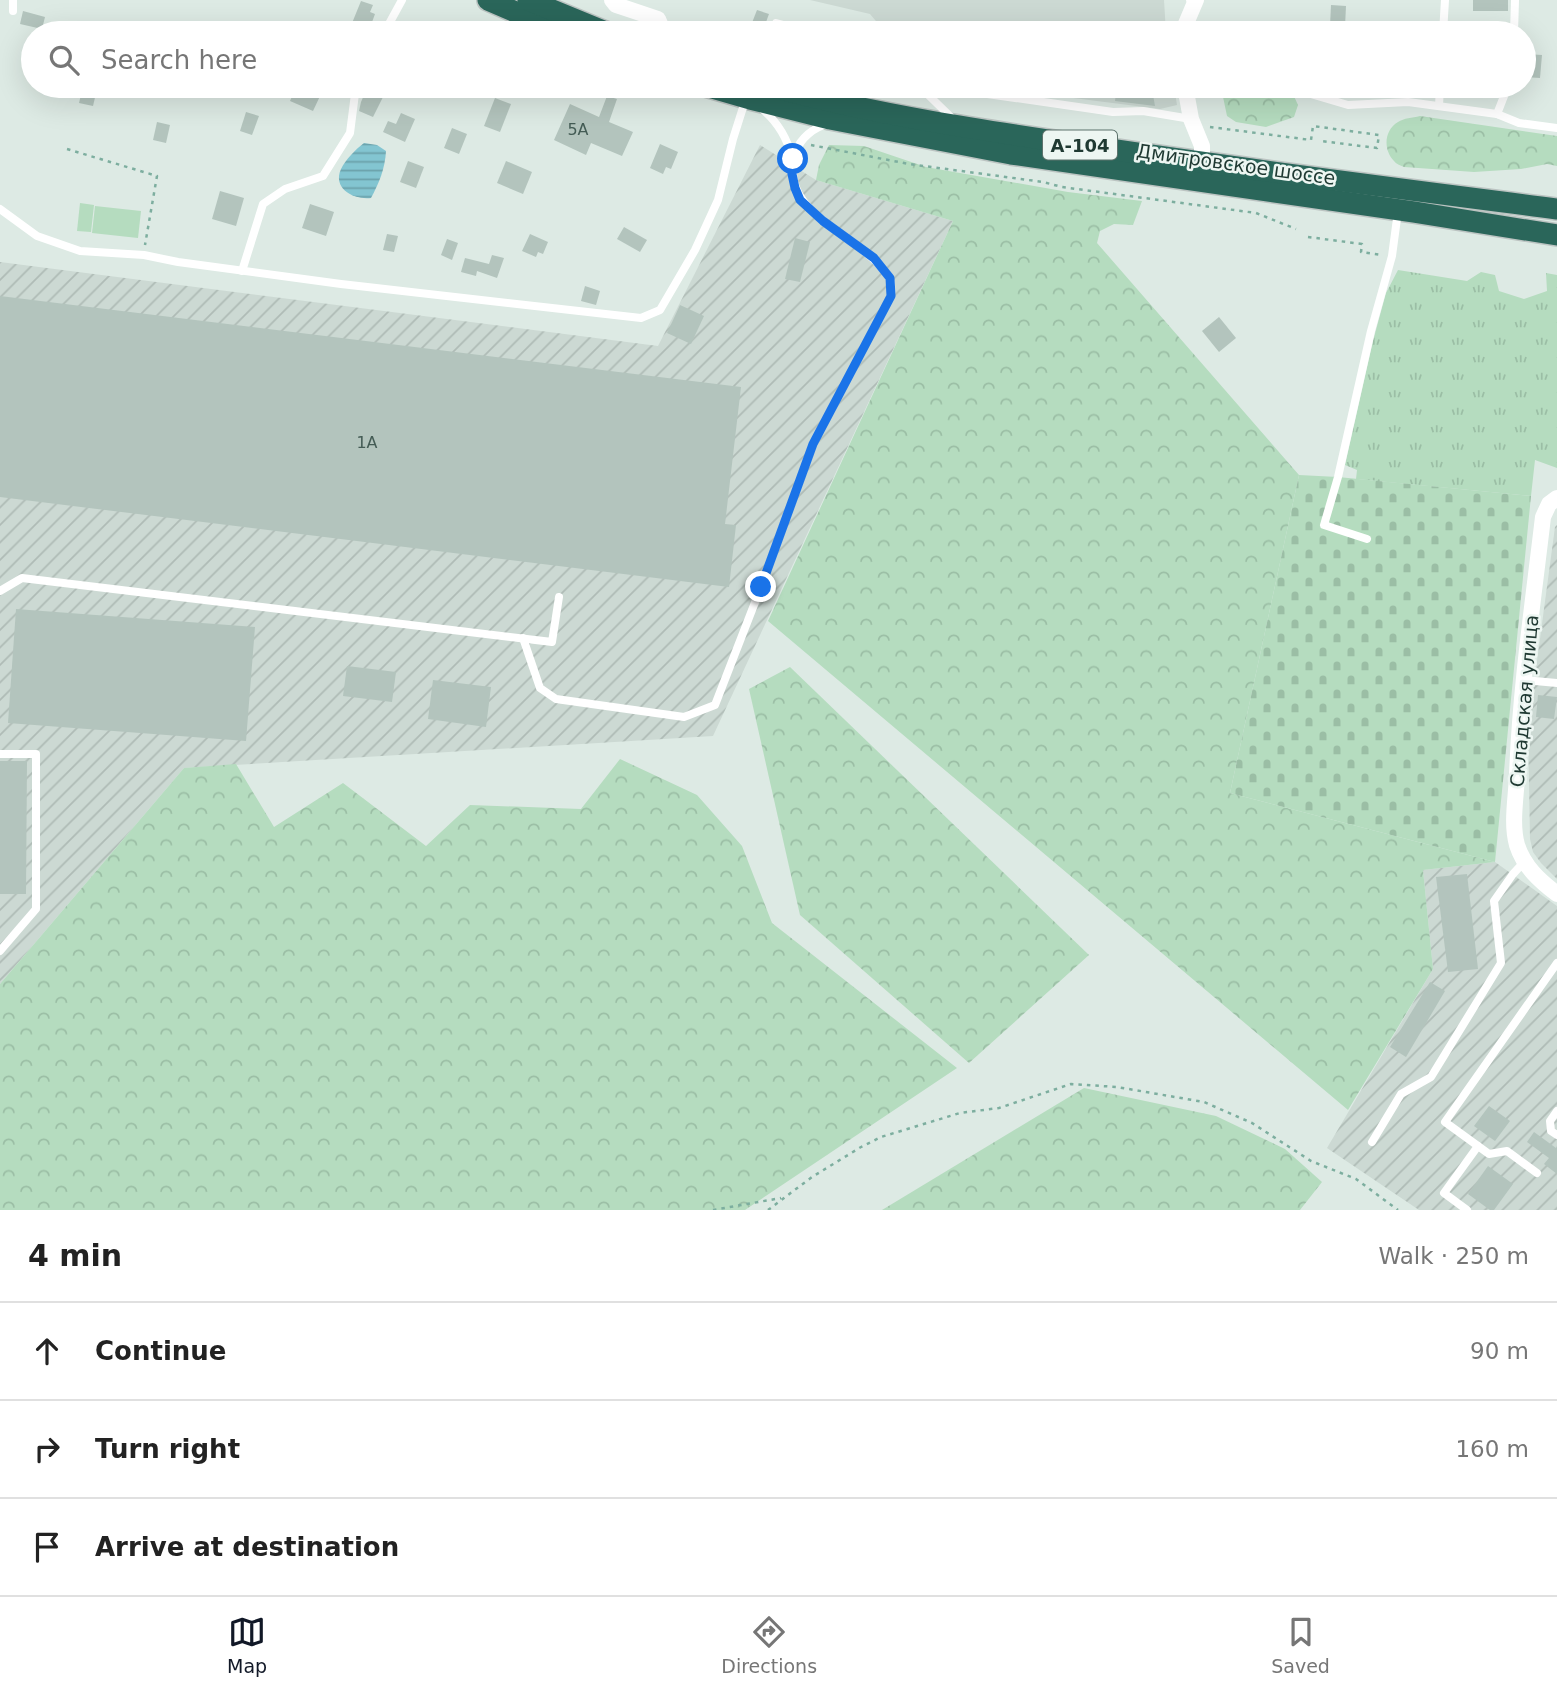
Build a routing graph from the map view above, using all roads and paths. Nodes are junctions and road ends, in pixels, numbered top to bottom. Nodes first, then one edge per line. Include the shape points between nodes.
1 (13, 0) edge
2 (402, 0) edge
3 (488, 0) edge
4 (528, 0) edge
5 (612, 0) edge
6 (1195, 0) edge
7 (1445, 0) edge
8 (1515, 0) edge
9 (13, 10) dead end
10 (391, 21) edge
11 (536, 21) edge
12 (579, 21) edge
13 (658, 21) edge
14 (1187, 21) edge
15 (1444, 21) edge
16 (1514, 21) edge
17 (354, 98) edge
18 (745, 98) edge
19 (817, 98) edge
20 (931, 98) edge
21 (1012, 98) edge
22 (1188, 98) edge
23 (1324, 98) edge
24 (1439, 98) edge
25 (1503, 98) edge
26 (748, 99) junction
27 (1439, 106) junction
28 (1497, 114) junction
29 (840, 121) junction
30 (1192, 122) junction
31 (960, 126) junction
32 (1557, 128) edge
33 (1321, 141) dead end
34 (799, 142) junction
35 (67, 149) dead end
36 (793, 159) junction
37 (1202, 163) junction
38 (0, 209) edge
39 (1557, 209) edge
40 (1398, 211) junction
41 (1296, 229) dead end
42 (1557, 235) edge
43 (1308, 237) dead end
44 (144, 255) junction
45 (1392, 256) junction
46 (242, 271) junction
47 (1557, 498) edge
48 (1367, 539) dead end
49 (0, 591) edge
50 (559, 597) dead end
51 (523, 638) junction
52 (1524, 680) junction
53 (1557, 683) edge
54 (0, 754) edge
55 (1525, 861) junction
56 (1557, 894) edge
57 (0, 951) edge
58 (1557, 963) edge
59 (1557, 1111) edge
60 (1557, 1135) edge
61 (1372, 1142) dead end
62 (1478, 1146) junction
63 (1537, 1173) dead end
64 (785, 1198) junction
65 (713, 1210) edge
66 (768, 1210) edge
67 (1398, 1210) edge
68 (1467, 1210) edge

1 - 9 lane
2 - 10 lane
3 - 11 highway
4 - 12 highway
5 - 13 street
6 - 14 street
7 - 15 lane
8 - 16 lane
17 - 46 lane via 350,133 323,176 285,189 263,204
18 - 26 highway, Дмитровское шоссе / А-104
19 - 31 highway, Дмитровское шоссе / А-104
20 - 31 lane
21 - 30 lane via 1113,113 1143,111
22 - 30 street
23 - 27 lane via 1348,105 1408,102
24 - 27 lane
25 - 28 lane
26 - 29 highway, Дмитровское шоссе / А-104
26 - 36 lane via 779,127
26 - 46 lane via 718,200 695,250 660,310 641,318
27 - 28 lane
28 - 32 lane via 1518,123
29 - 34 lane via 821,126
29 - 40 highway, Дмитровское шоссе / А-104 via 1011,154
30 - 33 path via 1311,140 1313,126 1379,135 1377,148
30 - 37 street via 1202,146
31 - 37 highway, Дмитровское шоссе / А-104
34 - 36 lane
34 - 41 path via 909,164 1256,213
35 - 44 path via 157,176
36 - 51 lane via 792,174 800,200 874,258 890,278 891,296 813,444 715,705 684,717 556,699 540,688
37 - 39 highway, Дмитровское шоссе / А-104
38 - 44 lane via 37,236 80,251
40 - 42 highway, Дмитровское шоссе / А-104
40 - 45 lane
43 - 45 path via 1362,244 1362,252
44 - 46 lane
45 - 48 lane via 1324,525
47 - 52 street, Складская улица via 1543,517
49 - 51 lane via 22,578
50 - 51 lane via 552,642
52 - 53 lane
52 - 55 street, Складская улица via 1515,826
54 - 57 lane via 36,754 36,909
55 - 56 street, Складская улица via 1534,876
55 - 61 lane via 1494,901 1501,963 1432,1077 1401,1094
58 - 62 lane via 1445,1122
59 - 60 lane via 1550,1121 1551,1131
62 - 63 lane via 1489,1154 1507,1151
62 - 68 lane via 1444,1193
64 - 65 path
64 - 66 path
64 - 67 path via 881,1138 1071,1084 1204,1102 1252,1123 1311,1161 1356,1179

